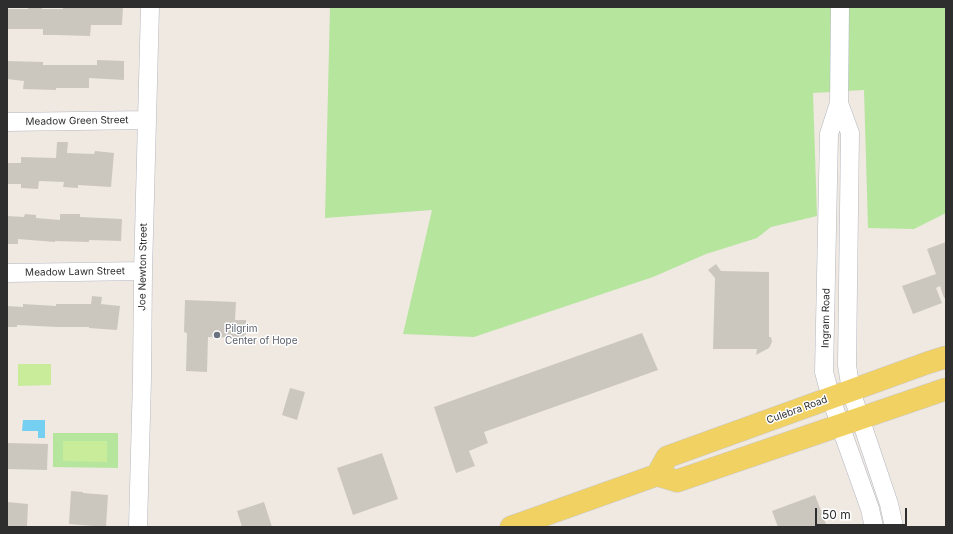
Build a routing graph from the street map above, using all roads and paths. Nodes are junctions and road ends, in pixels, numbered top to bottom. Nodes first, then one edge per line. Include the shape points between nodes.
1 (150, 7) edge
2 (840, 7) edge
3 (147, 120) junction
4 (7, 122) edge
5 (143, 271) junction
6 (7, 273) edge
7 (946, 357) edge
8 (946, 389) edge
9 (841, 394) junction
10 (850, 421) junction
11 (657, 475) junction
12 (138, 527) edge
13 (511, 527) edge
14 (874, 527) edge
15 (894, 527) edge

1 - 3 street, Joe Newton Street
2 - 9 street, Ingram Road via 839,103 829,134 824,372
3 - 4 street, Meadow Green Street
3 - 5 street, Joe Newton Street
5 - 6 street, Meadow Lawn Street
5 - 12 street, Joe Newton Street
7 - 9 main road, Culebra Road
8 - 10 main road
9 - 10 street, Ingram Road
9 - 11 main road, Culebra Road via 667,457
10 - 11 main road via 677,481
10 - 14 street, Ingram Road
10 - 15 street, Ingram Road via 889,504
11 - 13 main road

